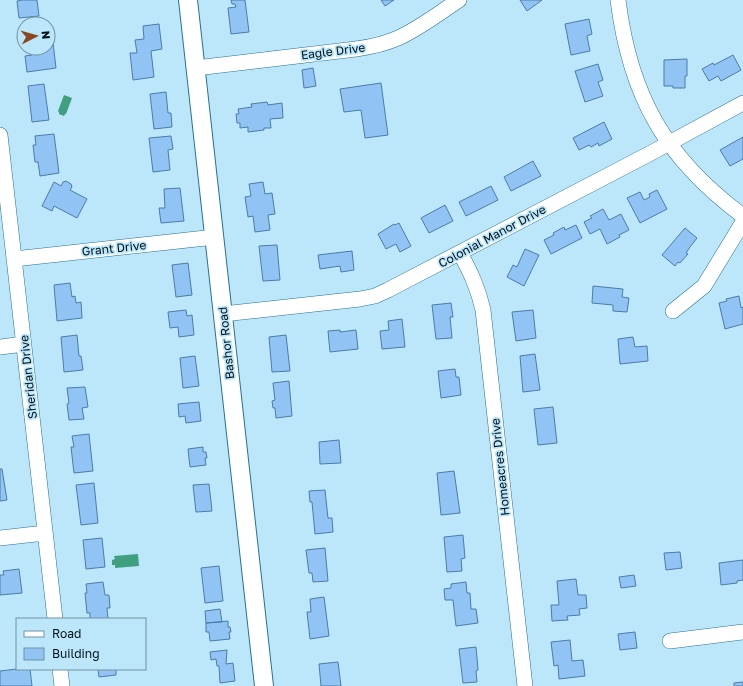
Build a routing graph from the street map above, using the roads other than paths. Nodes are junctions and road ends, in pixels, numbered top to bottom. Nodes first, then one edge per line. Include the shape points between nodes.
1 (188, 0) edge
2 (459, 0) edge
3 (618, 0) edge
4 (196, 68) junction
5 (743, 104) edge
6 (0, 135) edge
7 (669, 144) junction
8 (1, 159) edge
9 (743, 216) edge
10 (743, 222) edge
11 (215, 237) junction
12 (460, 253) junction
13 (14, 259) junction
14 (673, 311) dead end
15 (223, 314) junction
16 (24, 344) junction
17 (0, 347) edge
18 (45, 533) junction
19 (0, 538) edge
20 (55, 618) edge
21 (743, 632) edge
22 (670, 641) dead end
23 (60, 670) edge
24 (62, 686) edge
25 (264, 686) edge
26 (525, 686) edge

1 - 4 street, Bashor Road
2 - 4 street, Eagle Drive via 416,28 379,45
3 - 7 street via 630,65 641,95
4 - 11 street, Bashor Road
5 - 7 street, Colonial Manor Drive
6 - 8 street, Sheridan Drive
7 - 9 street via 706,186
7 - 12 street, Colonial Manor Drive
8 - 13 street, Sheridan Drive
10 - 14 street via 704,286
11 - 13 street, Grant Drive
11 - 15 street, Bashor Road
12 - 15 street, Colonial Manor Drive via 375,296
12 - 26 street, Homeacres Drive via 474,278 483,310
13 - 16 street, Sheridan Drive
15 - 25 street, Bashor Road
16 - 17 street
16 - 18 street, Sheridan Drive
18 - 19 street
18 - 20 street, Sheridan Drive
21 - 22 street
23 - 24 street

